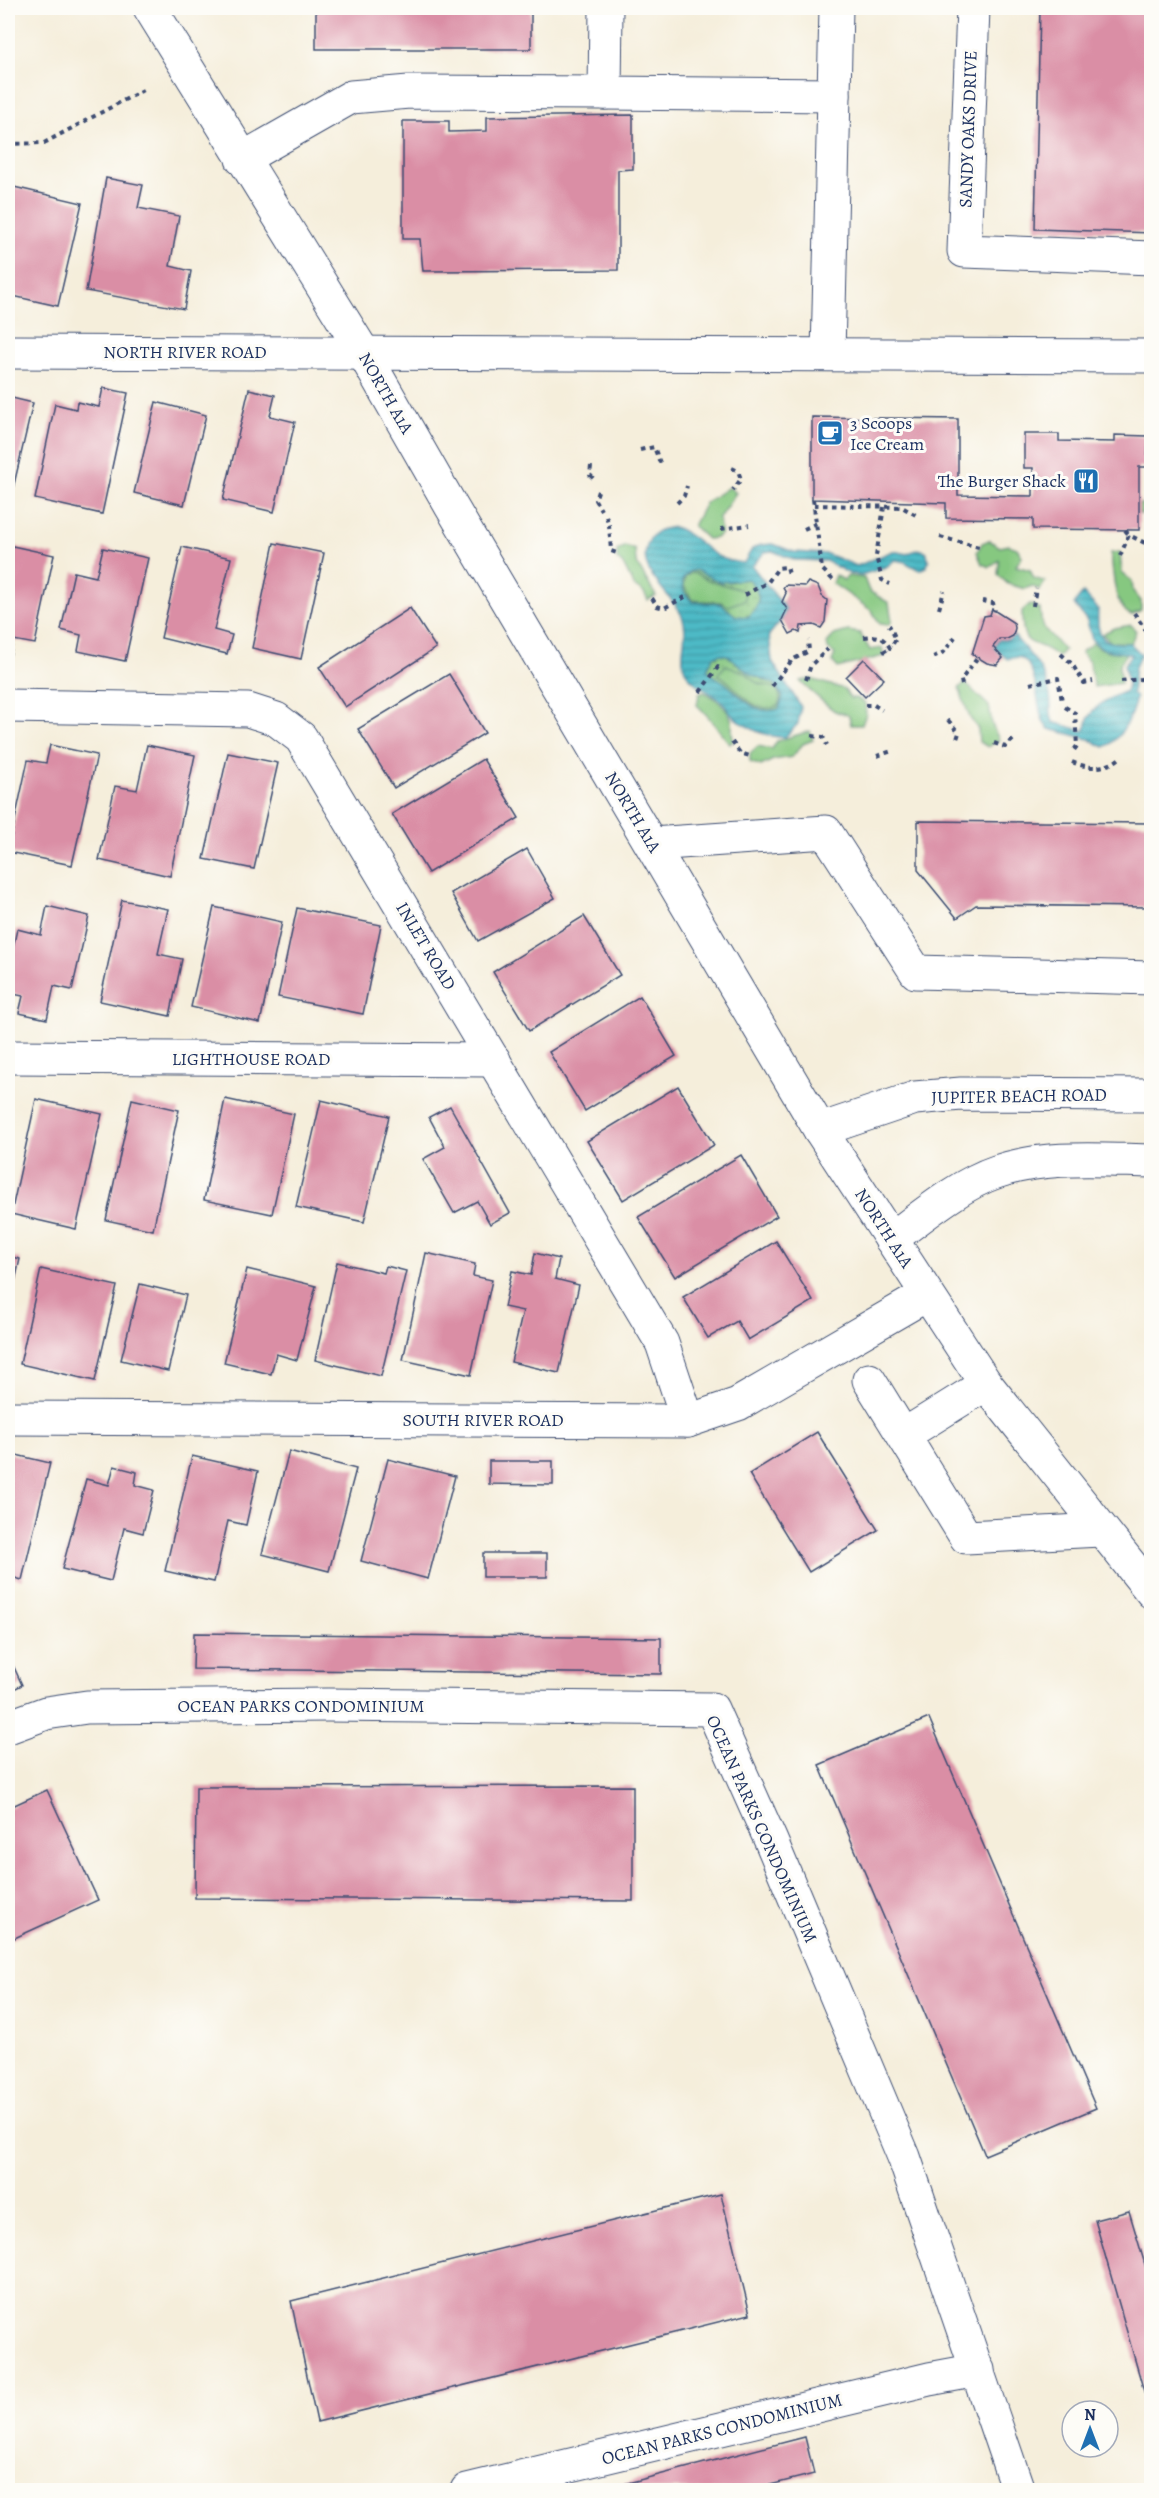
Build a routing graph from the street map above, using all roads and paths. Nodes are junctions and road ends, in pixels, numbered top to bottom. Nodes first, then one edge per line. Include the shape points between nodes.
1 (150, 8) edge
2 (606, 8) edge
3 (836, 8) edge
4 (973, 8) edge
5 (143, 90) dead end
6 (605, 93) junction
7 (834, 95) junction
8 (8, 144) edge
9 (243, 159) junction
10 (1152, 258) edge
11 (8, 352) edge
12 (363, 352) junction
13 (828, 354) junction
14 (1152, 356) edge
15 (640, 450) dead end
16 (660, 463) dead end
17 (591, 466) dead end
18 (732, 468) dead end
19 (596, 481) dead end
20 (687, 486) dead end
21 (733, 490) dead end
22 (598, 491) dead end
23 (813, 499) dead end
24 (677, 503) dead end
25 (814, 505) junction
26 (885, 507) junction
27 (601, 510) dead end
28 (916, 515) dead end
29 (606, 516) dead end
30 (817, 523) junction
31 (749, 525) dead end
32 (721, 529) dead end
33 (804, 529) dead end
34 (1125, 530) dead end
35 (1129, 535) junction
36 (940, 537) dead end
37 (979, 547) dead end
38 (617, 554) dead end
39 (1152, 554) edge
40 (1120, 556) dead end
41 (789, 574) dead end
42 (833, 580) dead end
43 (890, 584) dead end
44 (1036, 588) dead end
45 (944, 591) dead end
46 (745, 595) dead end
47 (688, 596) dead end
48 (652, 598) dead end
49 (982, 601) dead end
50 (1034, 606) dead end
51 (939, 609) dead end
52 (995, 611) dead end
53 (1134, 613) dead end
54 (1139, 624) junction
55 (889, 625) dead end
56 (1133, 628) dead end
57 (864, 637) dead end
58 (955, 637) dead end
59 (1152, 639) edge
60 (808, 640) dead end
61 (890, 648) junction
62 (828, 649) dead end
63 (883, 652) dead end
64 (1060, 654) dead end
65 (933, 657) dead end
66 (978, 657) dead end
67 (1152, 660) edge
68 (722, 670) dead end
69 (806, 680) dead end
70 (1093, 681) dead end
71 (1123, 681) dead end
72 (1033, 683) dead end
73 (773, 685) dead end
74 (962, 685) dead end
75 (701, 691) dead end
76 (1062, 701) dead end
77 (865, 705) dead end
78 (8, 706) edge
79 (1065, 707) dead end
80 (882, 710) dead end
81 (948, 720) dead end
82 (812, 736) dead end
83 (1014, 739) dead end
84 (732, 742) dead end
85 (956, 742) dead end
86 (994, 743) dead end
87 (827, 745) dead end
88 (892, 751) dead end
89 (1072, 753) dead end
90 (750, 756) dead end
91 (877, 756) dead end
92 (1121, 758) dead end
93 (1072, 762) dead end
94 (652, 844) junction
95 (1152, 978) edge
96 (8, 1058) edge
97 (494, 1060) junction
98 (1152, 1095) edge
99 (820, 1130) junction
100 (1152, 1161) edge
101 (891, 1239) junction
102 (926, 1294) junction
103 (869, 1380) dead end
104 (986, 1384) junction
105 (8, 1418) edge
106 (687, 1421) junction
107 (904, 1435) junction
108 (1100, 1530) junction
109 (1152, 1592) edge
110 (8, 1727) edge
111 (978, 2370) junction
112 (467, 2490) edge
113 (1018, 2490) edge

1 - 9 street, NORTH A1A
2 - 6 street
3 - 7 street
4 - 10 street, SANDY OAKS DRIVE via 964,251
5 - 8 path via 44,143
6 - 7 street
6 - 9 street via 409,92 351,97
7 - 13 street
9 - 12 street, NORTH A1A
11 - 12 street, NORTH RIVER ROAD
12 - 13 street, NORTH RIVER ROAD
12 - 94 street, NORTH A1A
13 - 14 street, NORTH RIVER ROAD
15 - 16 path via 654,447
17 - 19 path via 590,474
18 - 21 path via 741,479
20 - 24 path
22 - 27 path via 595,500
23 - 25 path
25 - 26 path
25 - 30 path
26 - 28 path via 902,507
26 - 43 path via 876,556 882,580
29 - 38 path via 611,551
30 - 33 path
30 - 42 path via 821,564
31 - 32 path
34 - 35 path
35 - 39 path via 1147,544
35 - 40 path
36 - 37 path
41 - 46 path via 787,567 778,568 768,582
44 - 50 path
45 - 51 path
47 - 48 path via 663,608
49 - 52 path via 993,603
53 - 54 path
54 - 56 path
54 - 59 path
55 - 61 path via 896,639
57 - 61 path via 876,635 885,639
58 - 65 path via 944,652
60 - 73 path via 809,651 792,660
61 - 63 path
62 - 69 path via 811,665
64 - 70 path via 1084,683
66 - 74 path via 961,680
67 - 71 path via 1139,681
68 - 75 path via 718,668
72 - 76 path via 1058,678
77 - 80 path
78 - 97 street, INLET ROAD via 248,710 276,719 301,738
79 - 89 path via 1075,713 1077,747
81 - 85 path via 959,734
82 - 87 path via 823,737
83 - 86 path via 1005,747
84 - 90 path via 740,753
88 - 91 path
92 - 93 path via 1097,767
94 - 95 street via 826,832 916,972
94 - 99 street, NORTH A1A
96 - 97 street, LIGHTHOUSE ROAD
97 - 106 street, INLET ROAD via 662,1343
98 - 99 street, JUPITER BEACH ROAD via 961,1094 915,1098
99 - 101 street, NORTH A1A
100 - 101 street via 1063,1159 995,1172 937,1204
101 - 102 street, NORTH A1A
102 - 104 street, NORTH A1A
102 - 106 street, SOUTH RIVER ROAD via 738,1404
103 - 107 street
104 - 107 street
104 - 108 street, NORTH A1A
105 - 106 street, SOUTH RIVER ROAD
107 - 108 street via 966,1537
108 - 109 street, NORTH A1A
110 - 111 street, OCEAN PARKS CONDOMINIUM via 46,1713 87,1707 712,1709 904,2157
111 - 112 street, OCEAN PARKS CONDOMINIUM
111 - 113 street, OCEAN PARKS CONDOMINIUM

